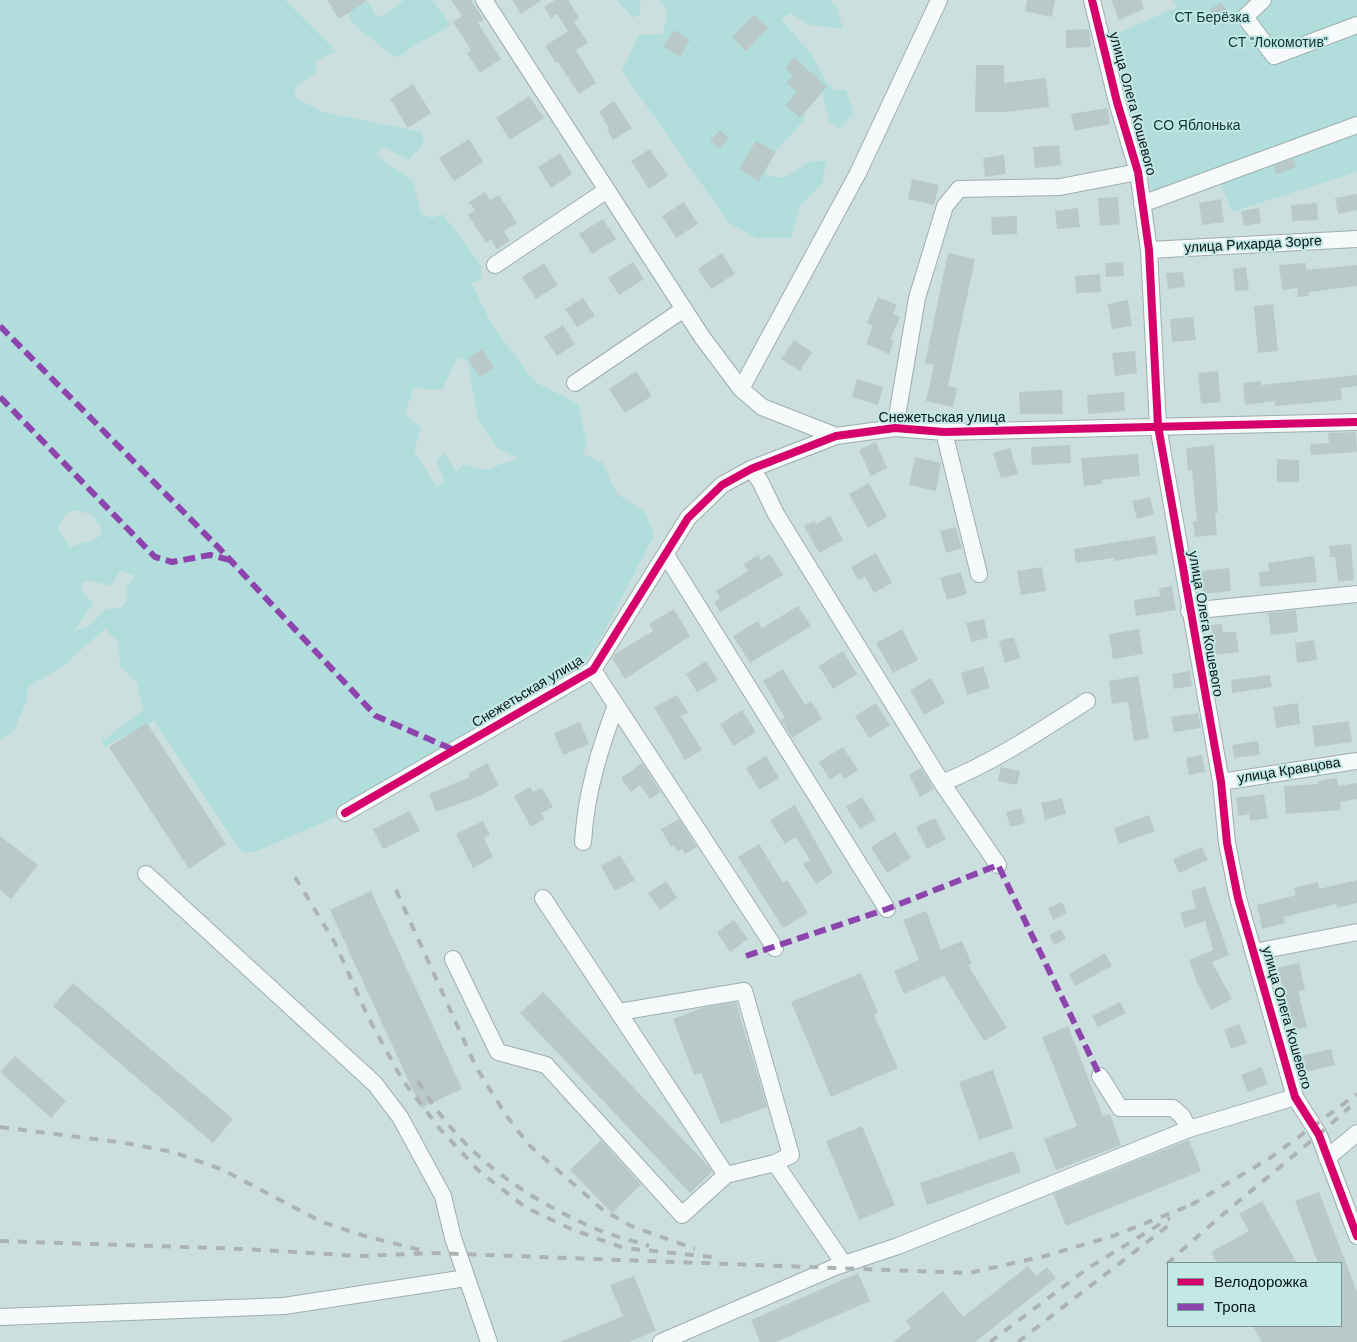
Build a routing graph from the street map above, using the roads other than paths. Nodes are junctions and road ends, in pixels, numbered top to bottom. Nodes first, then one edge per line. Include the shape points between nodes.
1 (484, 0) edge
2 (939, 0) edge
3 (1092, 0) edge
4 (1263, 0) edge
5 (1357, 25) edge
6 (1357, 125) edge
7 (1138, 172) junction
8 (607, 190) junction
9 (1142, 204) junction
10 (1357, 239) edge
11 (1149, 250) junction
12 (495, 265) dead end
13 (684, 309) junction
14 (576, 383) dead end
15 (741, 389) junction
16 (1357, 422) edge
17 (1158, 426) junction
18 (895, 428) junction
19 (944, 432) junction
20 (836, 436) junction
21 (751, 469) junction
22 (666, 555) junction
23 (979, 574) dead end
24 (1357, 594) edge
25 (1189, 611) junction
26 (593, 670) junction
27 (1086, 702) dead end
28 (616, 705) junction
29 (1357, 761) edge
30 (1221, 782) junction
31 (942, 783) junction
32 (345, 813) dead end
33 (583, 842) dead end
34 (998, 865) dead end
35 (146, 874) dead end
36 (543, 898) dead end
37 (887, 909) dead end
38 (1357, 932) edge
39 (776, 948) dead end
40 (1254, 952) junction
41 (453, 959) dead end
42 (618, 1012) junction
43 (1100, 1076) dead end
44 (1296, 1097) junction
45 (1190, 1129) junction
46 (1357, 1134) edge
47 (1327, 1158) junction
48 (775, 1163) junction
49 (726, 1174) junction
50 (1357, 1236) edge
51 (844, 1264) junction
52 (466, 1278) junction
53 (0, 1317) edge
54 (489, 1342) edge
55 (661, 1342) edge

1 - 8 street
2 - 15 street via 858,173
3 - 7 street, улица Олега Кошевого
4 - 5 street via 1245,17 1274,56
6 - 9 street
7 - 9 street, улица Олега Кошевого
7 - 18 street via 1060,187 959,188 945,206 917,298
8 - 12 street
8 - 13 street
9 - 11 street, улица Олега Кошевого
10 - 11 street, улица Рихарда Зорге
11 - 17 street, улица Олега Кошевого
13 - 14 street
13 - 15 street
15 - 20 street via 762,408
16 - 17 street, Снежетьская улица
17 - 19 street, Снежетьская улица
17 - 25 street, улица Олега Кошевого
18 - 19 street, Снежетьская улица
18 - 20 street, Снежетьская улица
19 - 23 street
20 - 21 street, Снежетьская улица
21 - 22 street, Снежетьская улица via 722,485 688,518
21 - 31 street
22 - 26 street, Снежетьская улица
22 - 37 street
24 - 25 street
25 - 30 street, улица Олега Кошевого
26 - 28 street
26 - 32 street, Снежетьская улица
27 - 31 street via 1018,746
28 - 33 street via 599,751 585,808
28 - 39 street
29 - 30 street, улица Кравцова
30 - 40 street, улица Олега Кошевого via 1227,843 1238,898
31 - 34 street
35 - 52 street via 374,1084 400,1117 443,1196
36 - 42 street
38 - 40 street
40 - 44 street, улица Олега Кошевого
41 - 49 street via 498,1052 546,1065 682,1215
42 - 48 street via 744,991 791,1155
42 - 49 street
43 - 45 street via 1120,1108 1173,1108
44 - 45 street
44 - 47 street, улица Олега Кошевого via 1319,1135
45 - 51 street via 898,1246
46 - 47 street
47 - 50 street, улица Олега Кошевого
48 - 49 street
48 - 51 street
51 - 55 street
52 - 53 street via 284,1306
52 - 54 street

